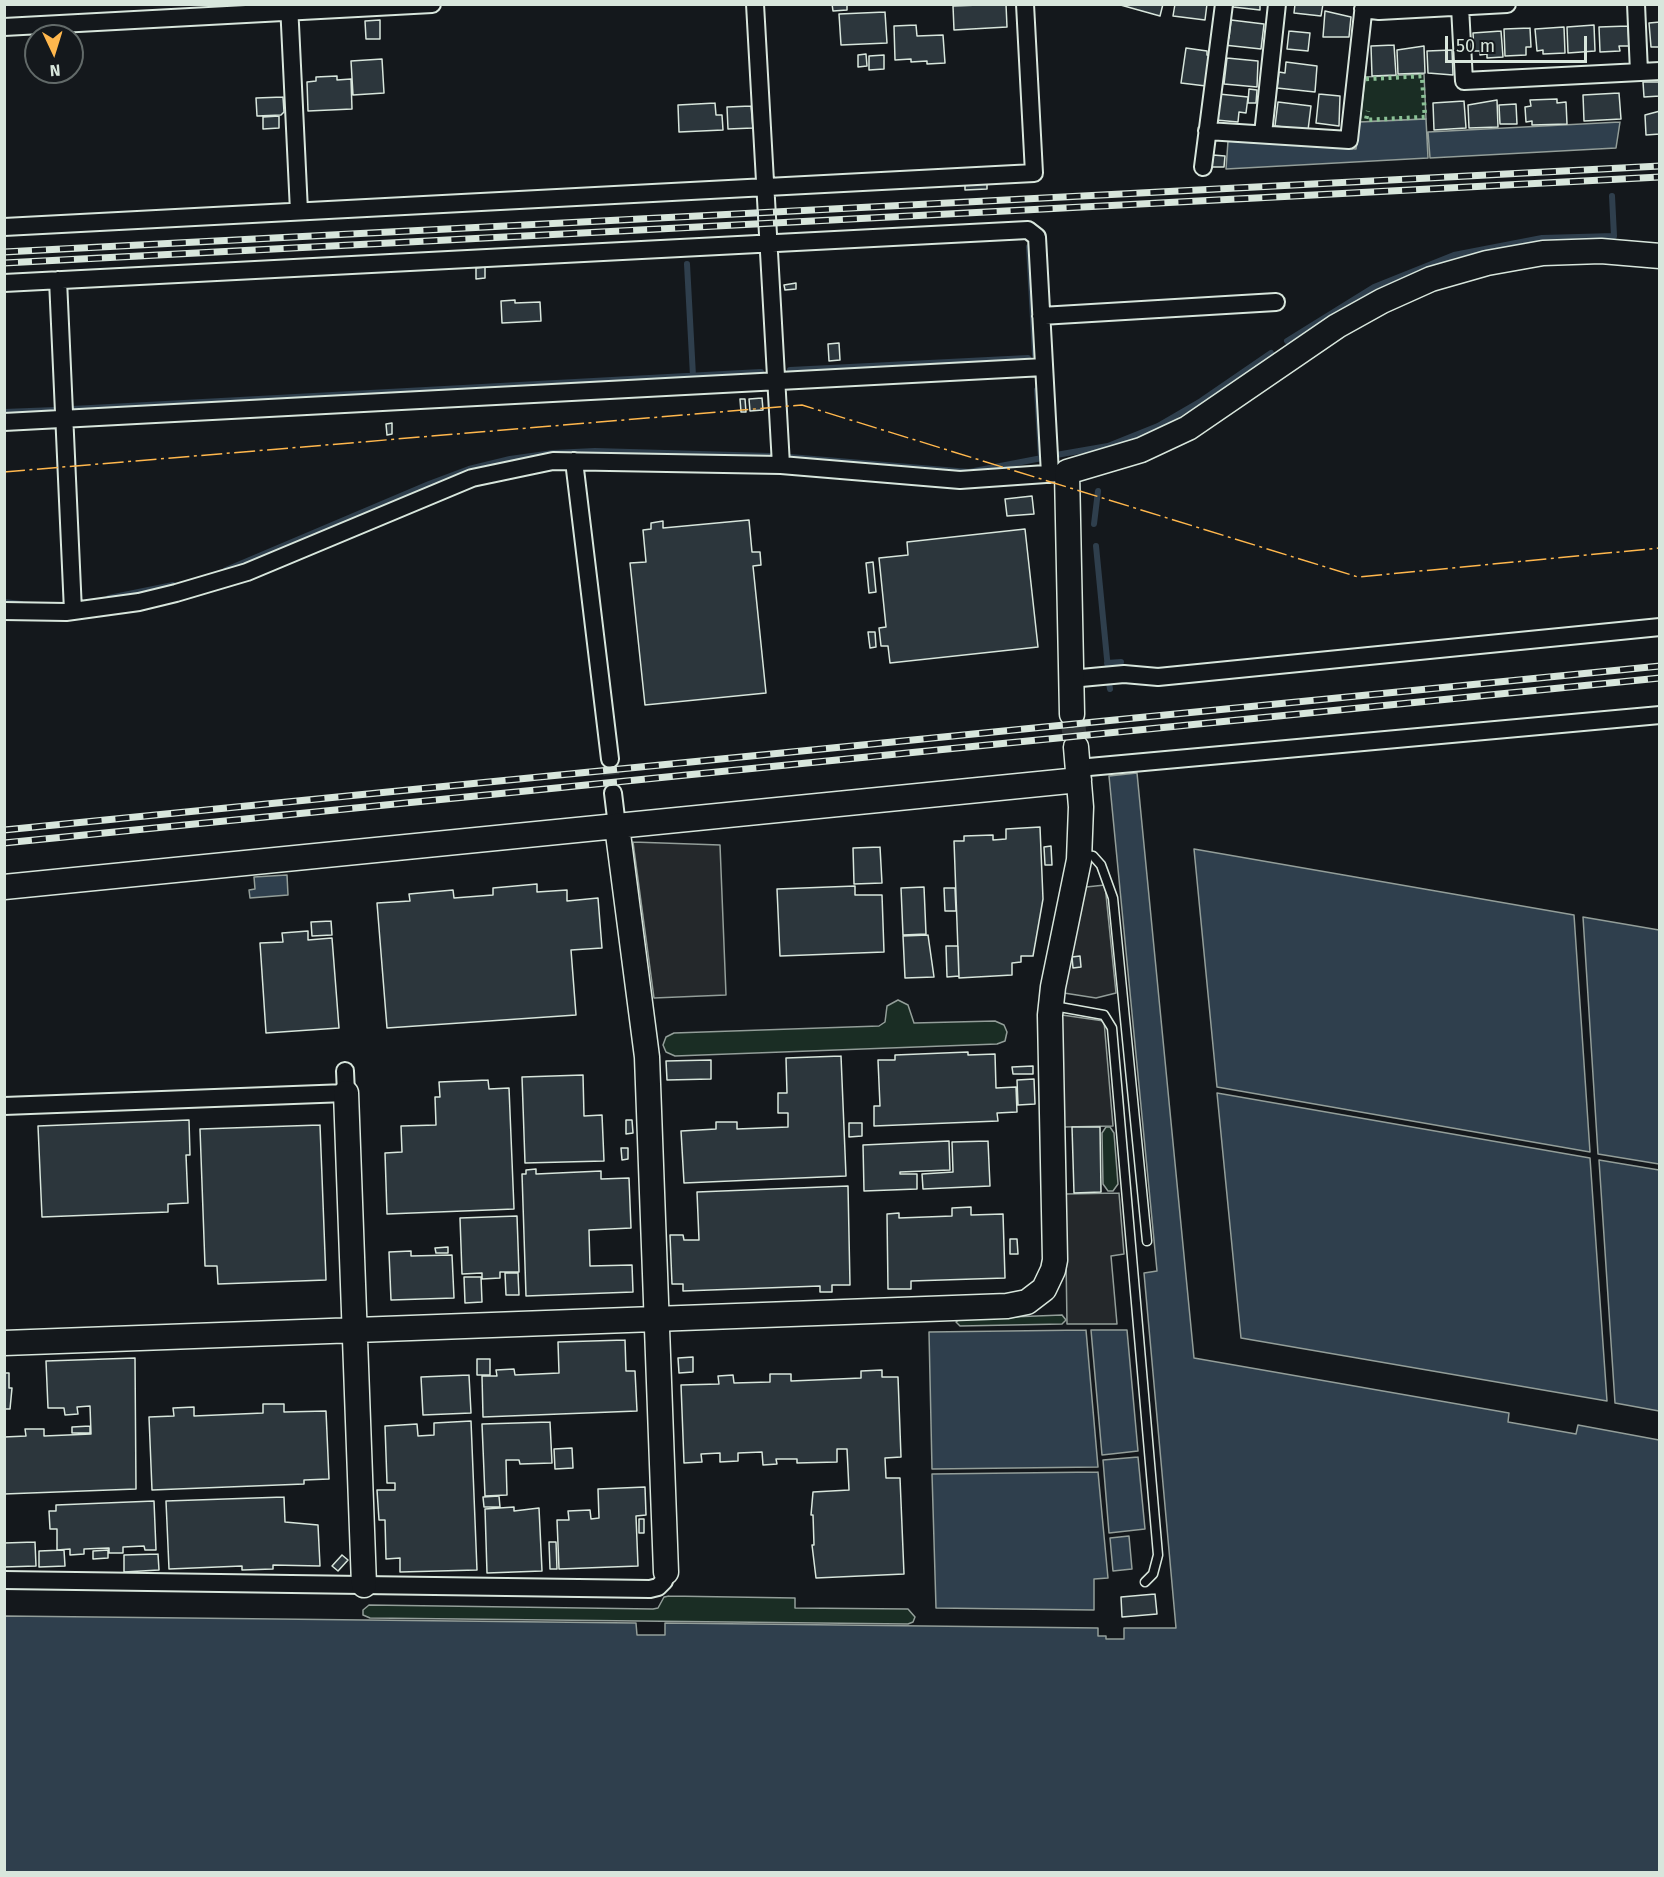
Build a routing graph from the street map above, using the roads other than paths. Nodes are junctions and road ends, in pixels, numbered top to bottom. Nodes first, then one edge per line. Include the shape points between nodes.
1 (432, 4) edge
2 (755, 4) edge
3 (1025, 4) edge
4 (1224, 4) edge
5 (1277, 4) edge
6 (1508, 4) edge
7 (1636, 4) edge
8 (1364, 7) edge
9 (1460, 7) junction
10 (289, 8) edge
11 (4, 27) edge
12 (1659, 71) edge
13 (1639, 72) junction
14 (1207, 131) junction
15 (1263, 134) junction
16 (1203, 167) dead end
17 (765, 187) junction
18 (300, 211) junction
19 (4, 227) edge
20 (768, 243) junction
21 (1659, 256) edge
22 (58, 280) junction
23 (4, 283) edge
24 (1276, 302) dead end
25 (1041, 316) junction
26 (1044, 367) junction
27 (776, 381) junction
28 (64, 419) junction
29 (4, 423) edge
30 (574, 461) junction
31 (781, 465) junction
32 (1059, 473) junction
33 (4, 611) edge
34 (73, 611) junction
35 (1659, 627) edge
36 (1070, 679) junction
37 (1072, 714) tunnel mouth
38 (1659, 715) edge
39 (610, 759) tunnel mouth
40 (1078, 765) junction
41 (613, 793) tunnel mouth
42 (616, 826) junction
43 (1079, 854) junction
44 (4, 887) edge
45 (1051, 1006) junction
46 (345, 1082) joint
47 (4, 1106) edge
48 (1147, 1241) dead end
49 (657, 1319) junction
50 (355, 1330) junction
51 (4, 1343) edge
52 (666, 1572) joint
53 (4, 1580) edge
54 (1145, 1582) dead end
55 (364, 1585) junction

1 - 10 street
2 - 17 street
3 - 17 street via 1034,173
4 - 14 street
5 - 15 street
6 - 9 street
7 - 13 street
8 - 9 street via 1379,11
8 - 15 street via 1349,140
9 - 13 street via 1464,81
10 - 11 street
10 - 18 street
12 - 13 street
14 - 15 street
14 - 16 street
17 - 18 street
17 - 20 street
18 - 19 street
20 - 22 street
20 - 25 street via 1028,230 1037,237
20 - 27 street
21 - 32 street via 1601,251 1543,254 1486,263 1431,279 1337,326 1180,432 1133,453
22 - 23 street
22 - 28 street
24 - 25 street
25 - 26 street
26 - 27 street
26 - 32 street
27 - 28 street
27 - 31 street
28 - 29 street
28 - 34 street
30 - 31 street
30 - 34 street via 512,467 472,478 212,584 140,602
30 - 39 street
31 - 32 street via 960,480
32 - 36 street via 1071,583
33 - 34 street
35 - 36 street via 1158,677 1124,674
36 - 37 street
38 - 40 street
40 - 42 street
40 - 43 street
41 - 42 street
42 - 44 street
42 - 49 street via 645,1033
43 - 45 street
43 - 48 lane via 1093,856 1101,865 1113,898
45 - 49 street via 1055,1260 1050,1280 1036,1296 1007,1306
45 - 54 lane via 1104,1015 1112,1028 1158,1555 1153,1574
46 - 47 street
46 - 50 street
49 - 50 street
49 - 52 street
50 - 51 street
50 - 55 street
52 - 55 street via 664,1581 650,1589
53 - 55 street

